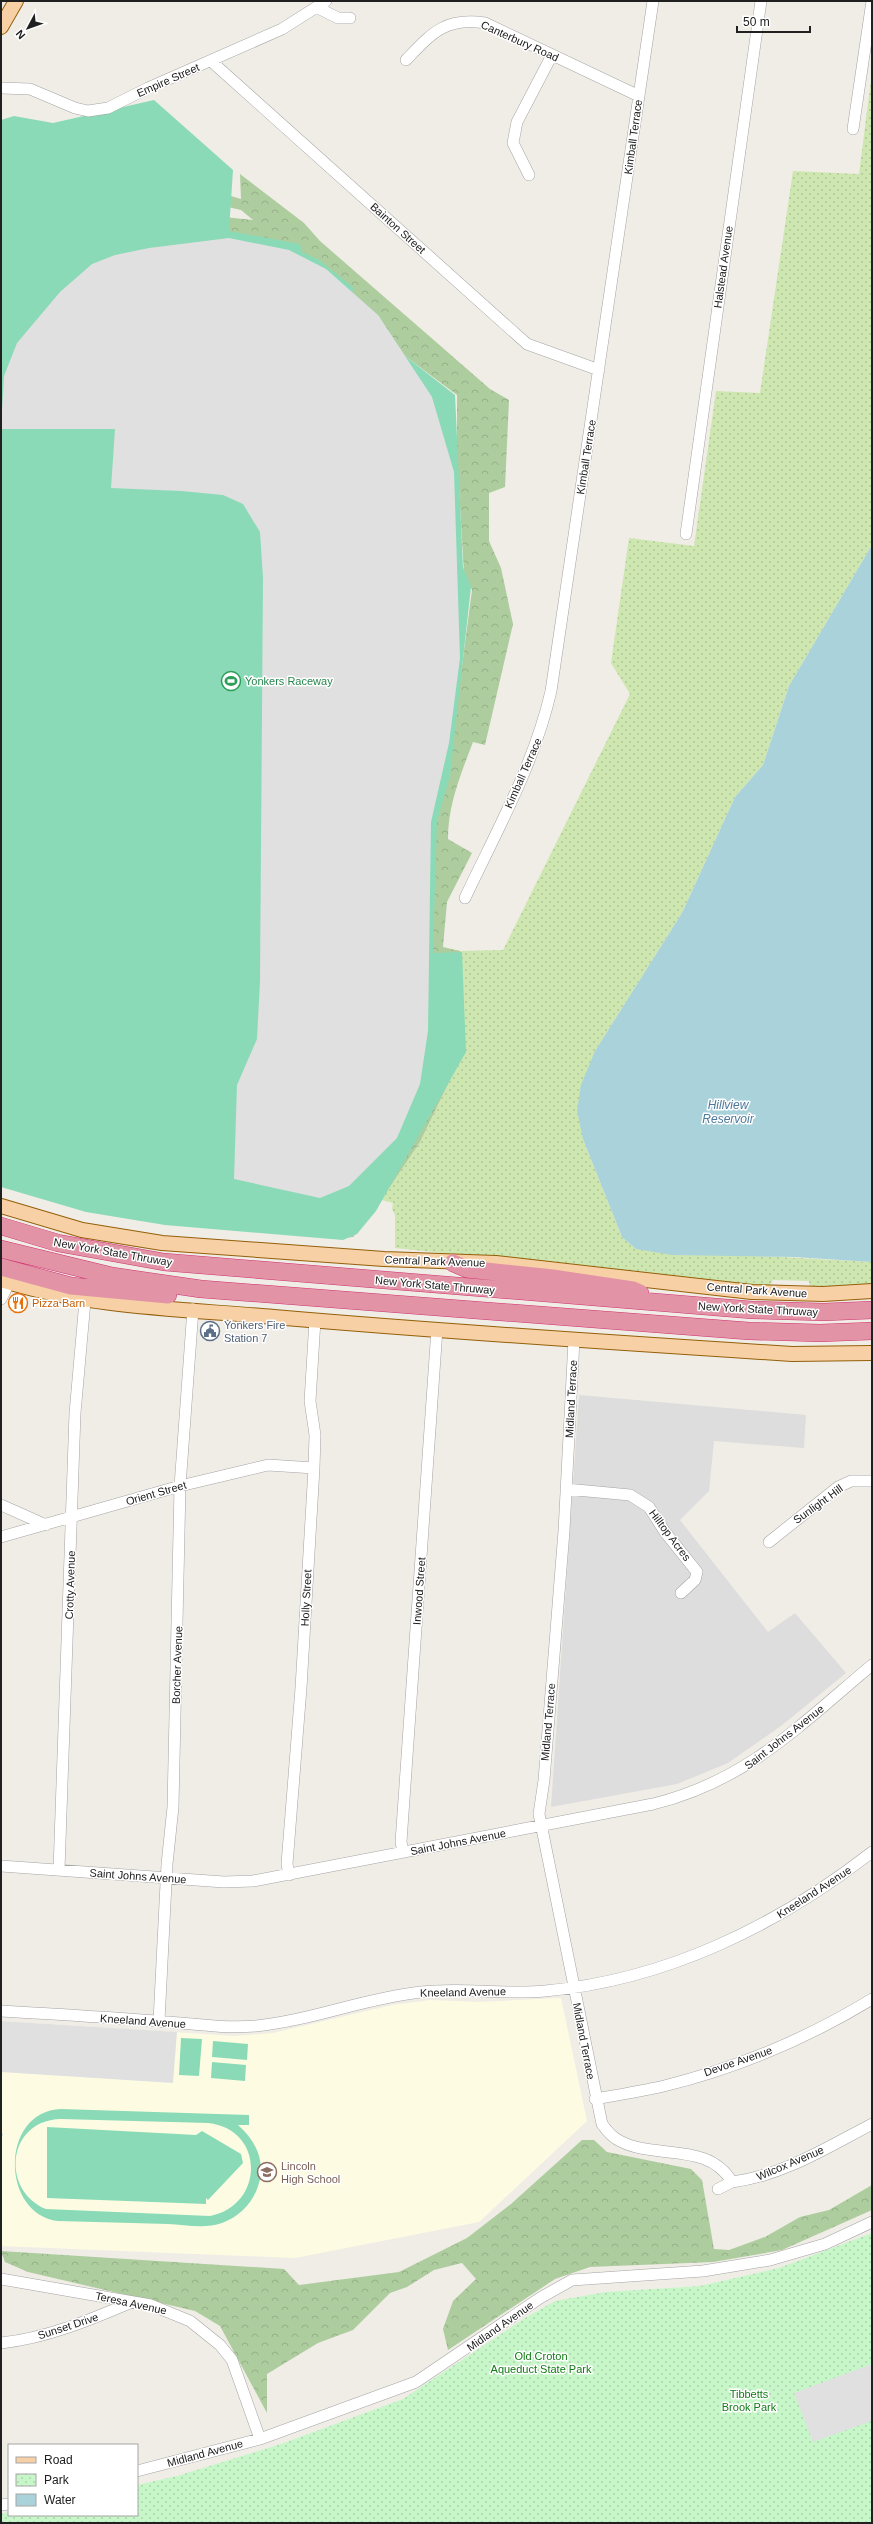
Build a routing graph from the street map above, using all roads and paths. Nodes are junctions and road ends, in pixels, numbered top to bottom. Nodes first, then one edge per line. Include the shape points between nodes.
1 (16, 1) edge
2 (653, 1) edge
3 (761, 1) edge
4 (872, 1) edge
5 (322, 4) edge
6 (350, 18) dead end
7 (1, 28) edge
8 (552, 55) junction
9 (406, 60) dead end
10 (211, 61) junction
11 (1, 88) edge
12 (639, 96) junction
13 (853, 128) dead end
14 (529, 175) dead end
15 (600, 370) junction
16 (686, 534) dead end
17 (465, 898) dead end
18 (1, 1206) edge
19 (1, 1226) edge
20 (1, 1249) edge
21 (453, 1263) junction
22 (4, 1277) edge
23 (201, 1289) junction
24 (872, 1291) edge
25 (1, 1299) edge
26 (85, 1301) junction
27 (660, 1303) junction
28 (193, 1310) junction
29 (872, 1310) edge
30 (315, 1320) junction
31 (437, 1329) junction
32 (872, 1331) edge
33 (574, 1340) junction
34 (872, 1353) edge
35 (314, 1468) junction
36 (872, 1481) edge
37 (180, 1486) junction
38 (566, 1489) junction
39 (1, 1505) edge
40 (72, 1518) junction
41 (46, 1525) junction
42 (1, 1537) edge
43 (769, 1542) dead end
44 (681, 1593) dead end
45 (872, 1665) edge
46 (542, 1826) junction
47 (403, 1852) junction
48 (872, 1852) edge
49 (1, 1866) edge
50 (59, 1870) junction
51 (289, 1875) junction
52 (166, 1877) junction
53 (574, 1988) junction
54 (872, 1999) edge
55 (1, 2010) edge
56 (158, 2021) junction
57 (595, 2100) junction
58 (872, 2124) edge
59 (732, 2182) junction
60 (718, 2189) dead end
61 (872, 2222) edge
62 (1, 2279) edge
63 (133, 2302) junction
64 (1, 2343) edge
65 (260, 2439) junction
66 (138, 2471) edge

1 - 7 main road
2 - 12 street, Kimball Terrace
3 - 16 street, Halstead Avenue
4 - 13 street
5 - 6 street via 338,18
5 - 10 street, Empire Street via 282,29
8 - 9 street, Canterbury Road via 485,23 466,20 448,24 426,39
8 - 12 street, Canterbury Road
8 - 14 street via 517,122 512,143
10 - 11 street, Empire Street via 108,108 88,111 30,89
10 - 15 street, Bainton Street via 527,344
12 - 15 street, Kimball Terrace
15 - 17 street, Kimball Terrace via 551,691 543,725 532,758
18 - 21 main road, Central Park Avenue via 82,1230 162,1243
19 - 27 highway, New York State Thruway via 58,1243 164,1262
20 - 23 highway, New York State Thruway via 112,1276
21 - 24 main road, Central Park Avenue via 496,1263 552,1268 612,1278 752,1292 823,1294
21 - 27 highway via 468,1269 547,1277 633,1290
22 - 23 highway via 49,1281 92,1289 167,1295
22 - 25 street
22 - 26 main road
23 - 32 highway, New York State Thruway via 749,1331 820,1334
26 - 28 main road
26 - 40 street, Crotty Avenue via 75,1413
27 - 29 highway, New York State Thruway via 788,1311
28 - 30 main road
28 - 37 street, Borcher Avenue
30 - 31 main road
30 - 35 street, Holly Street via 310,1401 315,1436
31 - 33 main road
31 - 47 street, Inwood Street via 401,1842
33 - 34 main road via 792,1354
33 - 38 street, Midland Terrace
35 - 37 street, Orient Street via 268,1465
35 - 51 street, Holly Street via 287,1864
36 - 43 street, Sunlight Hill via 851,1481 838,1487
37 - 40 street, Orient Street
37 - 52 street, Borcher Avenue via 173,1807
38 - 44 street, Hilltop Acres via 630,1495 649,1506 665,1532 697,1572 695,1580
38 - 46 street, Midland Terrace via 546,1758 539,1814
39 - 41 street
40 - 41 street, Orient Street
40 - 50 street, Crotty Avenue
41 - 42 street, Orient Street
45 - 46 street, Saint Johns Avenue via 767,1753 729,1777 668,1800
46 - 47 street, Saint Johns Avenue
46 - 53 street, Midland Terrace
47 - 51 street, Saint Johns Avenue
48 - 53 street, Kneeland Avenue via 800,1904 760,1927 663,1967 613,1982
49 - 50 street, Saint Johns Avenue
50 - 52 street, Saint Johns Avenue
51 - 52 street, Saint Johns Avenue via 234,1882
52 - 56 street, Borcher Avenue
53 - 56 street, Kneeland Avenue via 541,1991 422,1992 397,1995 312,2017 254,2026 196,2025
53 - 57 street, Midland Terrace
54 - 57 street, Devoe Avenue via 836,2020 766,2053 665,2086
55 - 56 street, Kneeland Avenue
57 - 59 street via 602,2124 620,2141 641,2148 668,2150 709,2160 726,2171
58 - 59 street, Wilcox Avenue via 773,2172 753,2179
59 - 60 street, Wilcox Avenue
61 - 65 street, Midland Avenue via 826,2244 770,2260 703,2271 572,2280 540,2298 416,2382
62 - 63 street, Teresa Avenue
63 - 64 street, Sunset Drive via 92,2319 29,2339
63 - 65 street, Teresa Avenue via 176,2314 200,2327 220,2345 232,2360
65 - 66 street, Midland Avenue

